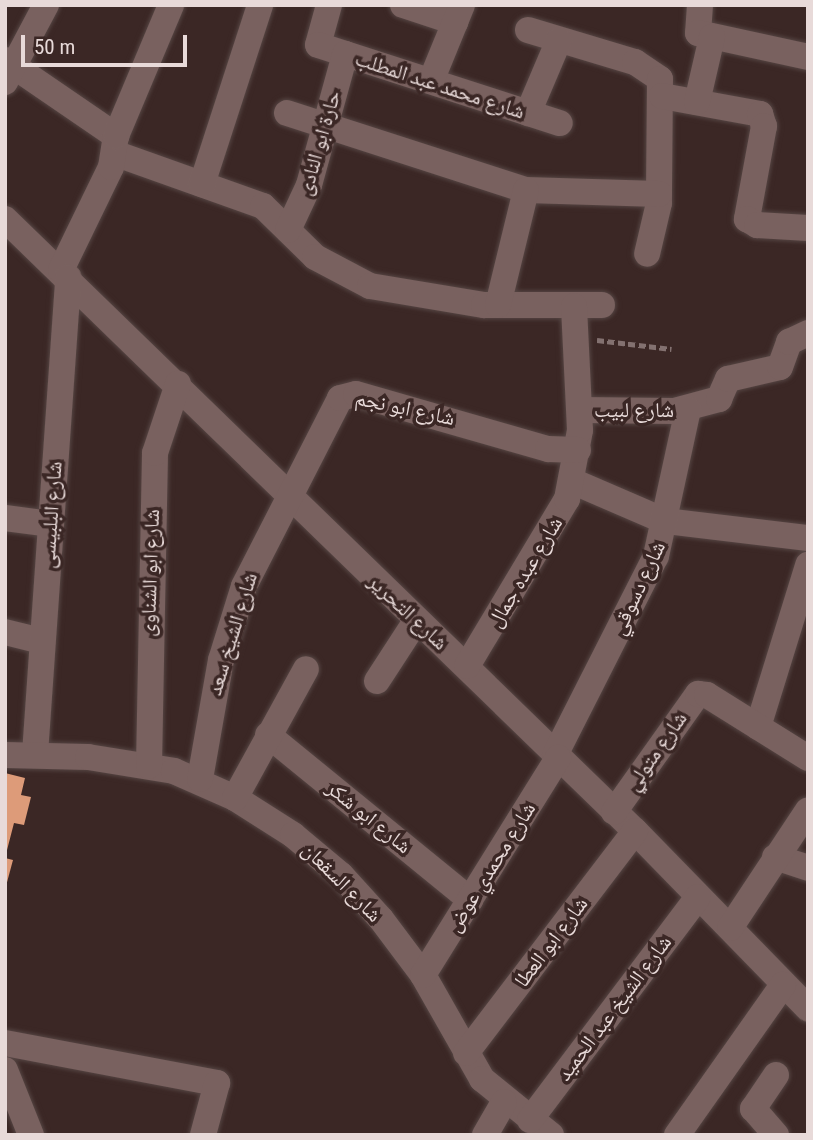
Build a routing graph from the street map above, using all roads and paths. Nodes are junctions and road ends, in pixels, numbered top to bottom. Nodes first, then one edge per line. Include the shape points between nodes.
1 (47, 5) edge
2 (171, 5) edge
3 (260, 5) edge
4 (329, 5) edge
5 (403, 5) edge
6 (701, 5) edge
7 (459, 14) edge
8 (527, 30) dead end
9 (712, 37) junction
10 (559, 40) junction
11 (333, 50) junction
12 (808, 57) edge
13 (8, 70) edge
14 (431, 81) junction
15 (662, 96) junction
16 (697, 102) junction
17 (286, 113) dead end
18 (528, 113) junction
19 (326, 123) junction
20 (560, 123) dead end
21 (115, 144) junction
22 (202, 184) junction
23 (526, 190) junction
24 (659, 194) junction
25 (6, 224) edge
26 (808, 228) edge
27 (288, 230) junction
28 (647, 254) dead end
29 (64, 273) junction
30 (498, 305) junction
31 (602, 305) dead end
32 (575, 306) junction
33 (808, 333) edge
34 (575, 337) junction
35 (671, 349) dead end
36 (177, 384) junction
37 (688, 409) junction
38 (580, 410) junction
39 (578, 450) junction
40 (572, 481) junction
41 (287, 496) junction
42 (5, 518) edge
43 (665, 522) junction
44 (50, 524) junction
45 (808, 538) edge
46 (808, 565) edge
47 (416, 621) junction
48 (5, 632) edge
49 (42, 641) junction
50 (467, 666) junction
51 (306, 669) dead end
52 (377, 681) dead end
53 (758, 727) junction
54 (268, 735) junction
55 (36, 754) junction
56 (5, 755) edge
57 (556, 757) junction
58 (808, 758) edge
59 (149, 765) junction
60 (200, 779) junction
61 (236, 797) junction
62 (808, 810) edge
63 (614, 812) junction
64 (635, 831) junction
65 (775, 857) junction
66 (808, 868) edge
67 (698, 897) junction
68 (470, 900) junction
69 (730, 928) junction
70 (423, 975) junction
71 (783, 985) junction
72 (808, 1008) edge
73 (5, 1042) edge
74 (466, 1053) junction
75 (5, 1070) edge
76 (776, 1075) dead end
77 (505, 1102) junction
78 (20, 1123) edge
79 (540, 1127) edge
80 (203, 1135) edge
81 (485, 1135) edge
82 (677, 1135) edge
83 (776, 1135) edge

1 - 13 street
2 - 21 street
3 - 22 street
4 - 11 street, حارة ابو النادى via 315,39
5 - 7 street
6 - 9 street via 695,29
7 - 14 street
8 - 10 street
9 - 12 street
9 - 16 street
10 - 15 street via 647,68 660,79
10 - 18 street
11 - 14 street, شارع محمد عبد المطلب
11 - 19 street, حارة ابو النادى
13 - 21 street
14 - 18 street, شارع محمد عبد المطلب
15 - 16 street
15 - 24 street
16 - 26 street via 760,114 764,126 747,219 757,225
17 - 19 street
18 - 20 street, شارع محمد عبد المطلب
19 - 23 street via 382,147
19 - 27 street, حارة ابو النادى via 304,201
21 - 22 street
21 - 29 street
22 - 27 street via 263,206
23 - 24 street
23 - 30 street
24 - 28 street
25 - 29 street, شارع التحرير
27 - 30 street via 315,257 370,286
29 - 36 street, شارع التحرير
29 - 44 street, شارع البلبيسى
30 - 32 street
31 - 32 street
32 - 34 street, شارع عبده جمال
33 - 37 street, شارع لبيب via 789,342 780,367 728,379 719,400
34 - 35 path
34 - 38 street, شارع عبده جمال
36 - 41 street, شارع التحرير
36 - 59 street, شارع ابو الشناوى via 155,453
37 - 38 street, شارع لبيب
37 - 43 street, شارع دسوقي
38 - 39 street, شارع عبده جمال
39 - 40 street, شارع عبده جمال
39 - 41 street, شارع ابو نجم via 548,449 445,415 348,394 334,405
40 - 43 street
40 - 50 street, شارع عبده جمال via 544,545
41 - 47 street, شارع التحرير
41 - 60 street, شارع الشيخ سعد via 232,623
42 - 44 street
43 - 45 street
43 - 57 street, شارع دسوقي via 646,577
44 - 49 street, شارع البلبيسى
46 - 53 street
47 - 50 street, شارع التحرير
47 - 52 street
48 - 49 street
49 - 55 street, شارع البلبيسى
50 - 57 street, شارع التحرير
51 - 54 street
53 - 58 street, شارع متولي
53 - 63 street, شارع متولي via 698,694
54 - 61 street
54 - 68 street, شارع ابو شكر
55 - 56 street, شارع السقعان
55 - 59 street, شارع السقعان
57 - 63 street, شارع التحرير
57 - 68 street, شارع محمدي عوض
59 - 60 street, شارع السقعان
60 - 61 street, شارع السقعان
61 - 70 street, شارع السقعان via 341,875
62 - 65 street
63 - 64 street, شارع التحرير
64 - 67 street, شارع التحرير
64 - 74 street, شارع ابو العطا
65 - 66 street
65 - 69 street
67 - 69 street, شارع التحرير
67 - 79 street, شارع الشيخ عبد الحميد
68 - 70 street, شارع محمدي عوض
69 - 71 street, شارع التحرير
70 - 74 street, شارع السقعان
71 - 72 street, شارع التحرير
71 - 82 street
73 - 80 street via 218,1083
74 - 77 street, شارع السقعان
75 - 78 street
76 - 83 street via 752,1110
77 - 79 street, شارع السقعان
77 - 81 street

